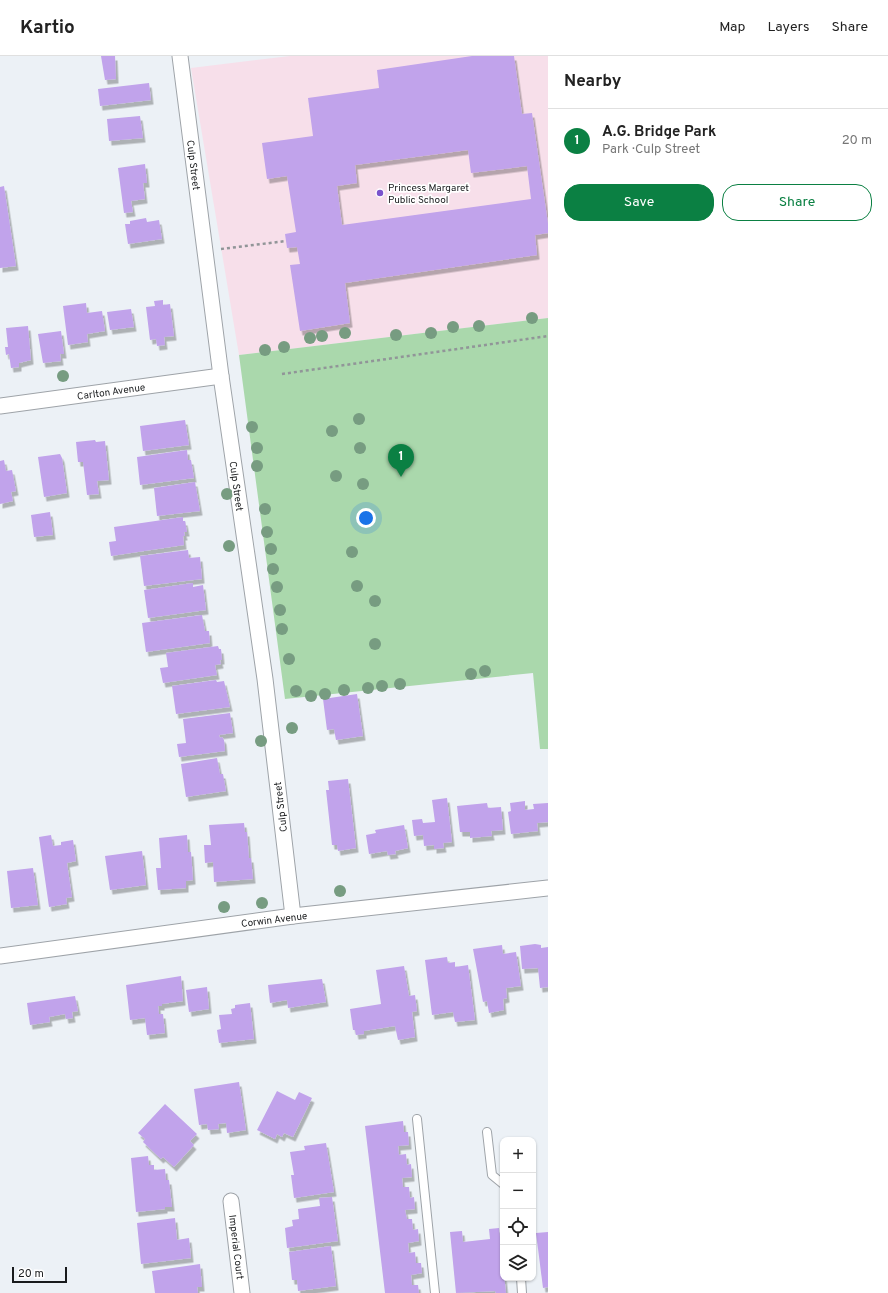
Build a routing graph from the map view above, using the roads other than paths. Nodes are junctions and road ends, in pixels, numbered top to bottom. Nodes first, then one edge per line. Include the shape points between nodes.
1 (180, 56) edge
2 (221, 376) junction
3 (0, 406) edge
4 (548, 888) edge
5 (293, 916) junction
6 (0, 956) edge
7 (417, 1119) dead end
8 (487, 1132) dead end
9 (500, 1181) edge
10 (231, 1201) dead end
11 (521, 1281) edge
12 (242, 1293) edge
13 (435, 1293) edge
14 (522, 1293) edge

1 - 2 street, Culp Street
2 - 3 street, Carlton Avenue
2 - 5 street, Culp Street via 265,679
4 - 5 street, Corwin Avenue
5 - 6 street, Corwin Avenue
7 - 13 lane
8 - 9 lane via 492,1174
10 - 12 street, Imperial Court
11 - 14 lane

